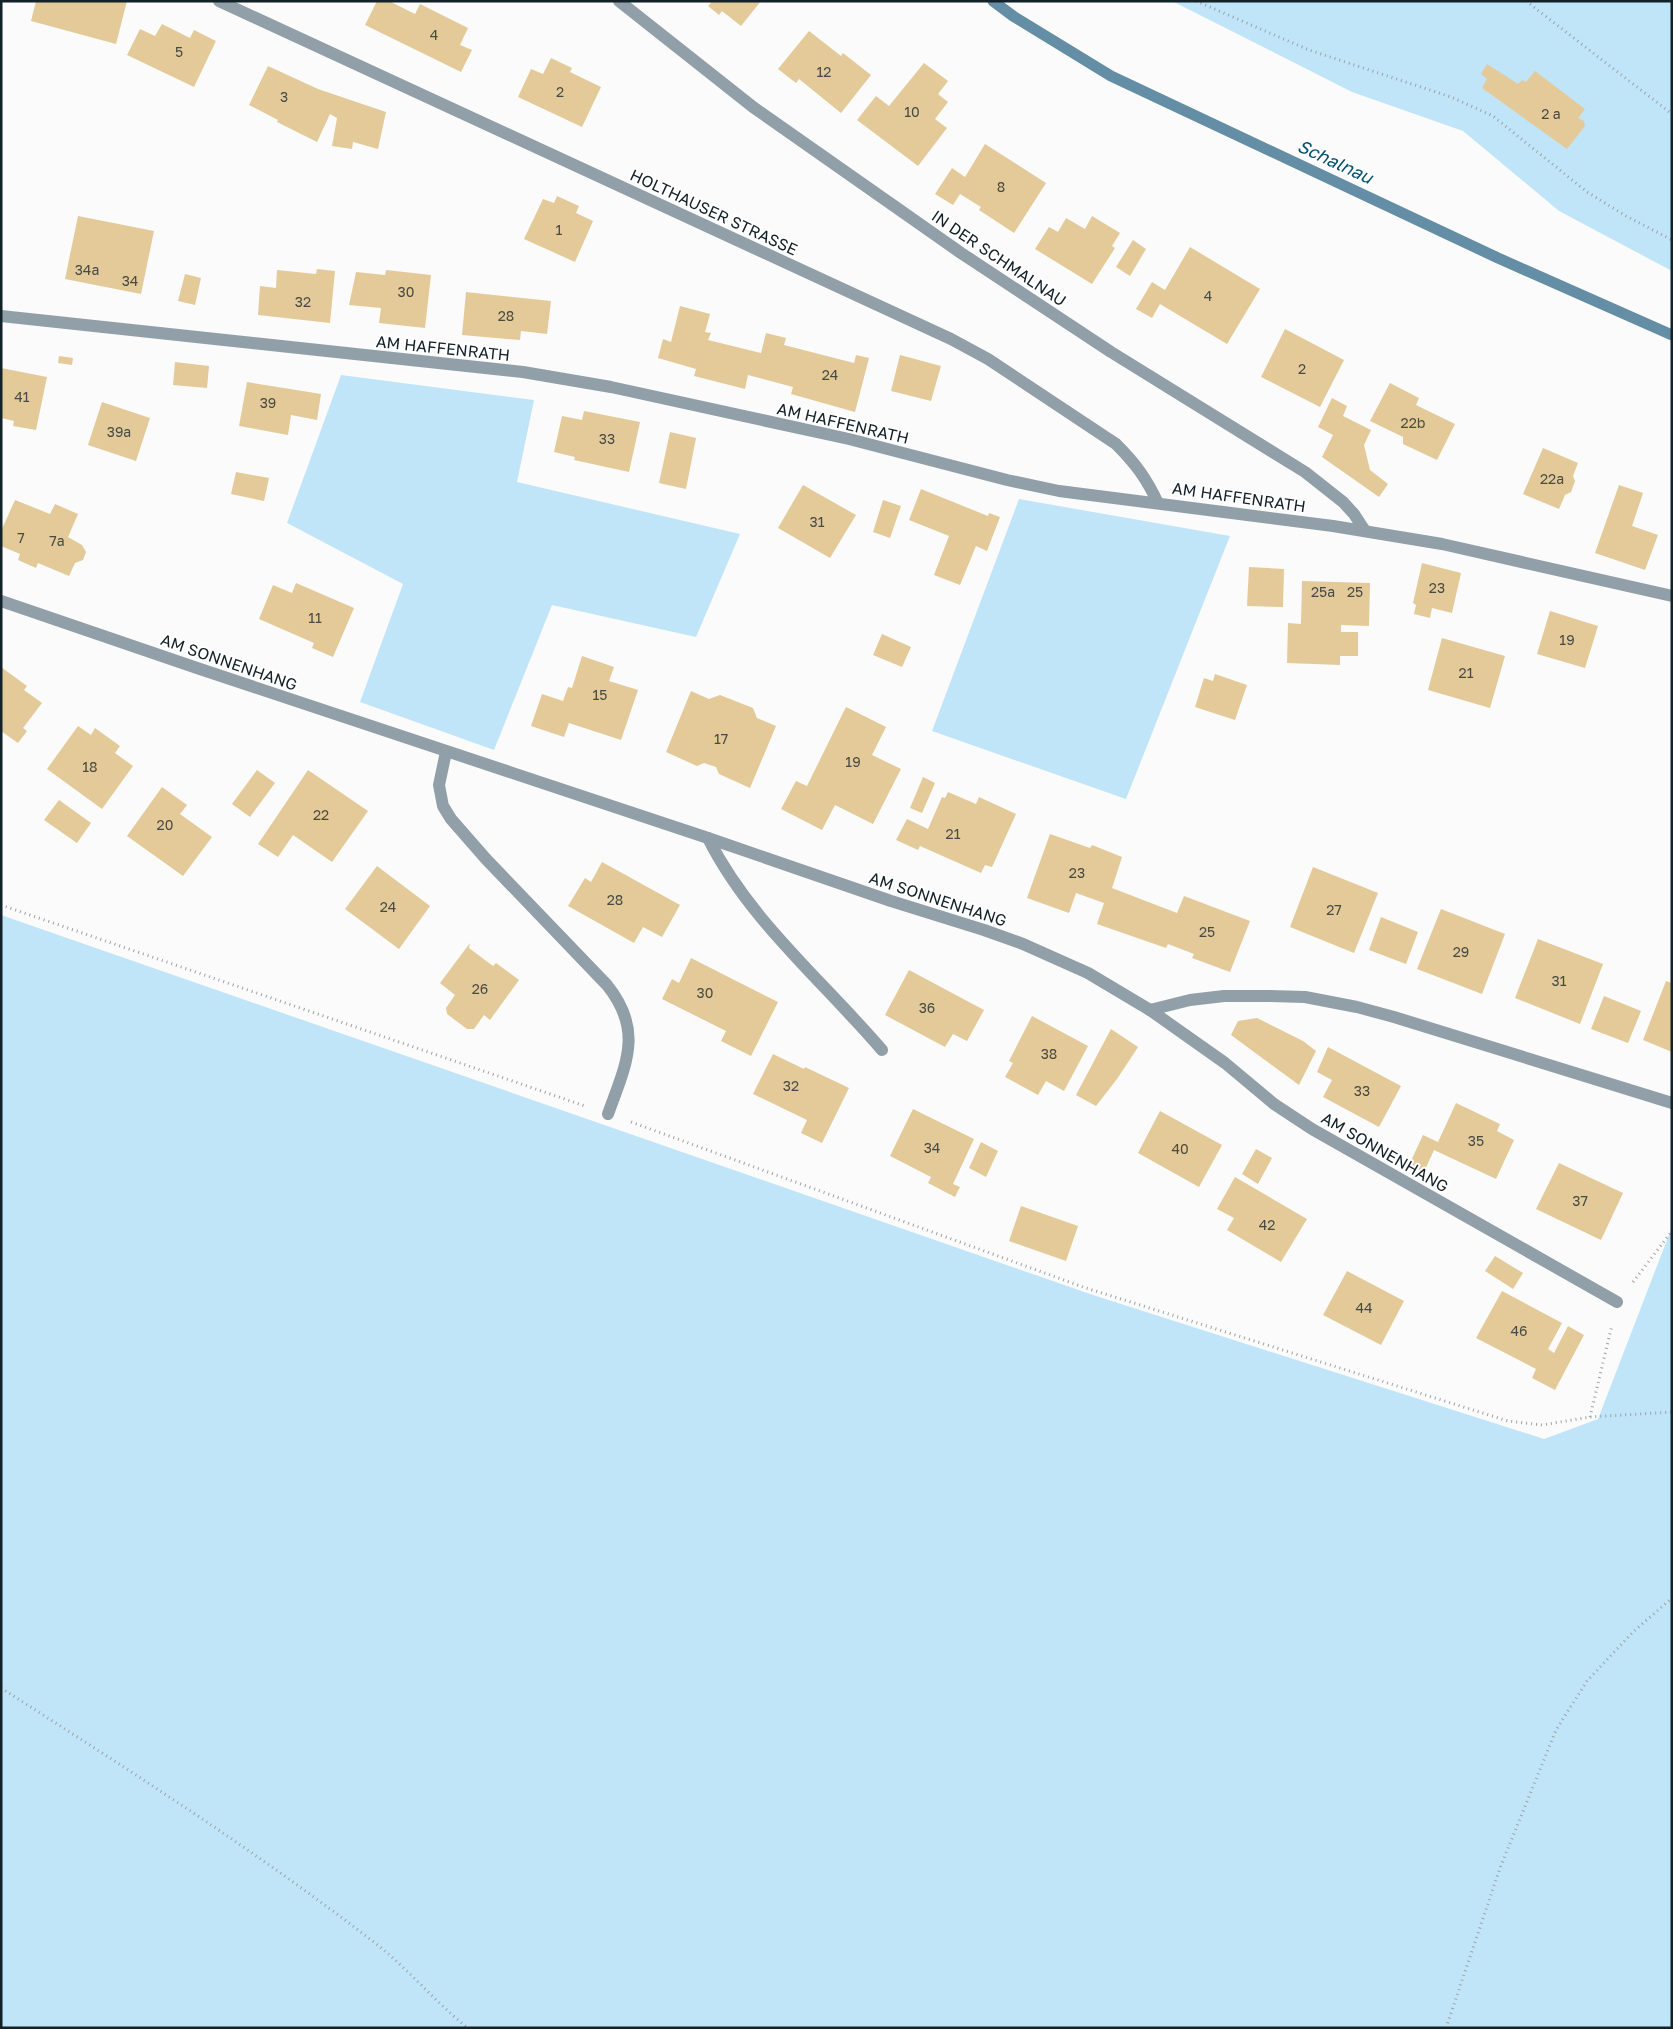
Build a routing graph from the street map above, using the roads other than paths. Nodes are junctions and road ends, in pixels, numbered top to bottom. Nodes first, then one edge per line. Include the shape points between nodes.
1 (219, 1) edge
2 (619, 1) edge
3 (1, 316) edge
4 (1158, 503) junction
5 (1365, 531) junction
6 (1672, 596) edge
7 (1, 601) edge
8 (446, 752) junction
9 (708, 838) junction
10 (1150, 1010) junction
11 (882, 1050) dead end
12 (1672, 1103) edge
13 (608, 1114) road end
14 (1617, 1302) road end

1 - 4 street, HOLTHAUSER STRASSE via 901,315 988,359 1116,444 1146,478
2 - 5 street, IN DER SCHMALNAU via 753,107 969,258 1111,352 1305,472 1344,502
3 - 4 street, AM HAFFENRATH via 523,372 610,387 830,435 1059,491
4 - 5 street, AM HAFFENRATH
5 - 6 street, AM HAFFENRATH via 1442,544
7 - 8 street, AM SONNENHANG
8 - 9 street, AM SONNENHANG
8 - 13 street via 439,785 443,806 451,820 607,985 624,1010 629,1049
9 - 10 street, AM SONNENHANG via 1024,944 1088,974
9 - 11 street via 722,866 748,903
10 - 12 street via 1224,996 1305,997 1394,1017
10 - 14 street, AM SONNENHANG via 1312,1129

